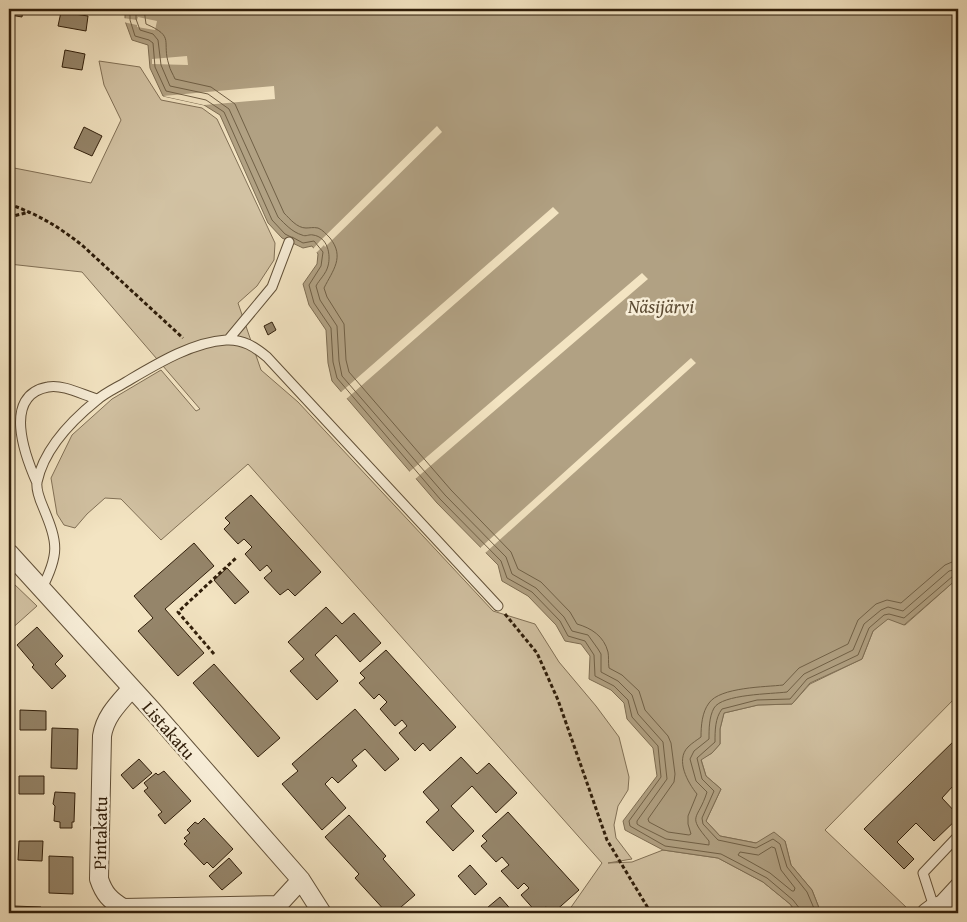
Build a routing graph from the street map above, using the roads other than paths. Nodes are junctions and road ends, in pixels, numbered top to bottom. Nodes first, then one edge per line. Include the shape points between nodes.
1 (289, 242) dead end
2 (228, 340) junction
3 (97, 399) junction
4 (37, 483) junction
5 (9, 553) edge
6 (41, 590) junction
7 (498, 606) road end
8 (132, 688) junction
9 (958, 836) edge
10 (301, 880) junction
11 (958, 881) edge
12 (958, 901) edge
13 (930, 910) edge
14 (322, 913) edge

1 - 2 lane via 272,287
2 - 3 lane via 207,342 156,365
2 - 7 lane via 253,345 267,356
3 - 4 lane via 63,433 47,455
3 - 4 lane via 50,386 38,390 23,404 20,423 27,461
4 - 6 lane via 54,533 55,546 53,565
5 - 6 street, Listakatu
6 - 8 street, Listakatu
8 - 10 street, Listakatu
8 - 10 street, Pintakatu via 104,725 102,736 99,880 110,900 122,908 278,905
9 - 13 lane via 923,873
10 - 14 street, Listakatu
11 - 13 lane
12 - 13 street

